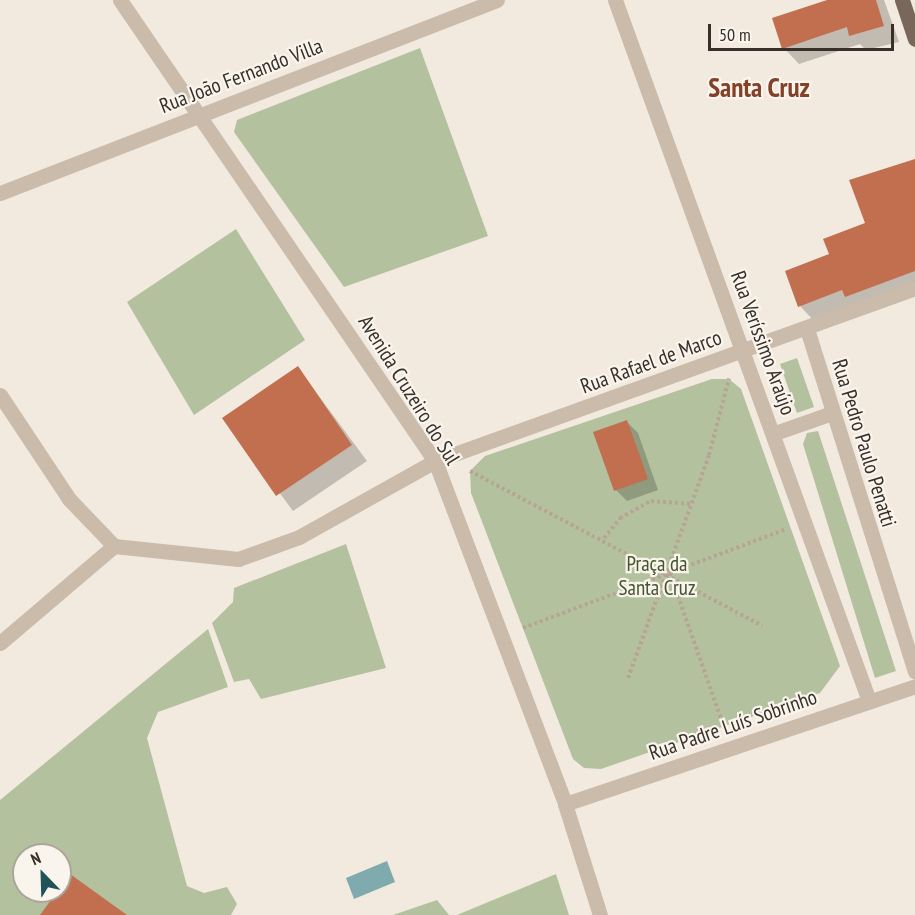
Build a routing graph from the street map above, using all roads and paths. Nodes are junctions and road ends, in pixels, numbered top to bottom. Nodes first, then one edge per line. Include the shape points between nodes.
1 (120, 0) edge
2 (497, 0) edge
3 (615, 0) edge
4 (902, 0) edge
5 (915, 39) edge
6 (200, 113) junction
7 (0, 193) edge
8 (915, 288) edge
9 (807, 329) junction
10 (743, 352) junction
11 (729, 379) dead end
12 (0, 395) edge
13 (832, 413) junction
14 (775, 433) junction
15 (435, 461) junction
16 (470, 471) dead end
17 (693, 504) junction
18 (793, 527) dead end
19 (604, 538) junction
20 (114, 546) junction
21 (670, 573) junction
22 (764, 626) dead end
23 (523, 628) dead end
24 (0, 643) edge
25 (915, 671) edge
26 (628, 678) dead end
27 (915, 686) edge
28 (869, 701) junction
29 (724, 727) dead end
30 (565, 804) junction
31 (600, 915) edge

1 - 6 street, Avenida Cruzeiro do Sul
2 - 6 street, Rua João Fernando Villa
3 - 10 street, Rua Veríssimo Araújo
4 - 5 main road
6 - 7 street, Rua João Fernando Villa
6 - 15 street, Avenida Cruzeiro do Sul
8 - 9 street, Rua Rafael de Marco
9 - 10 street, Rua Rafael de Marco
9 - 13 street, Rua Pedro Paulo Penatti
10 - 14 street, Rua Veríssimo Araújo
10 - 15 street, Rua Rafael de Marco
11 - 17 path
12 - 20 street via 69,499
13 - 14 street
13 - 25 street, Rua Pedro Paulo Penatti
14 - 28 street, Rua Veríssimo Araújo
15 - 20 street, Rua Rafael de Marco via 299,537 238,559
15 - 30 street, Avenida Cruzeiro do Sul
16 - 19 path
17 - 19 path via 651,501 620,518
17 - 21 path
18 - 21 path
19 - 21 path
20 - 24 street
21 - 22 path
21 - 23 path
21 - 26 path
21 - 29 path
27 - 28 street, Rua Padre Luís Sobrinho
28 - 30 street, Rua Padre Luís Sobrinho
30 - 31 street, Avenida Cruzeiro do Sul

